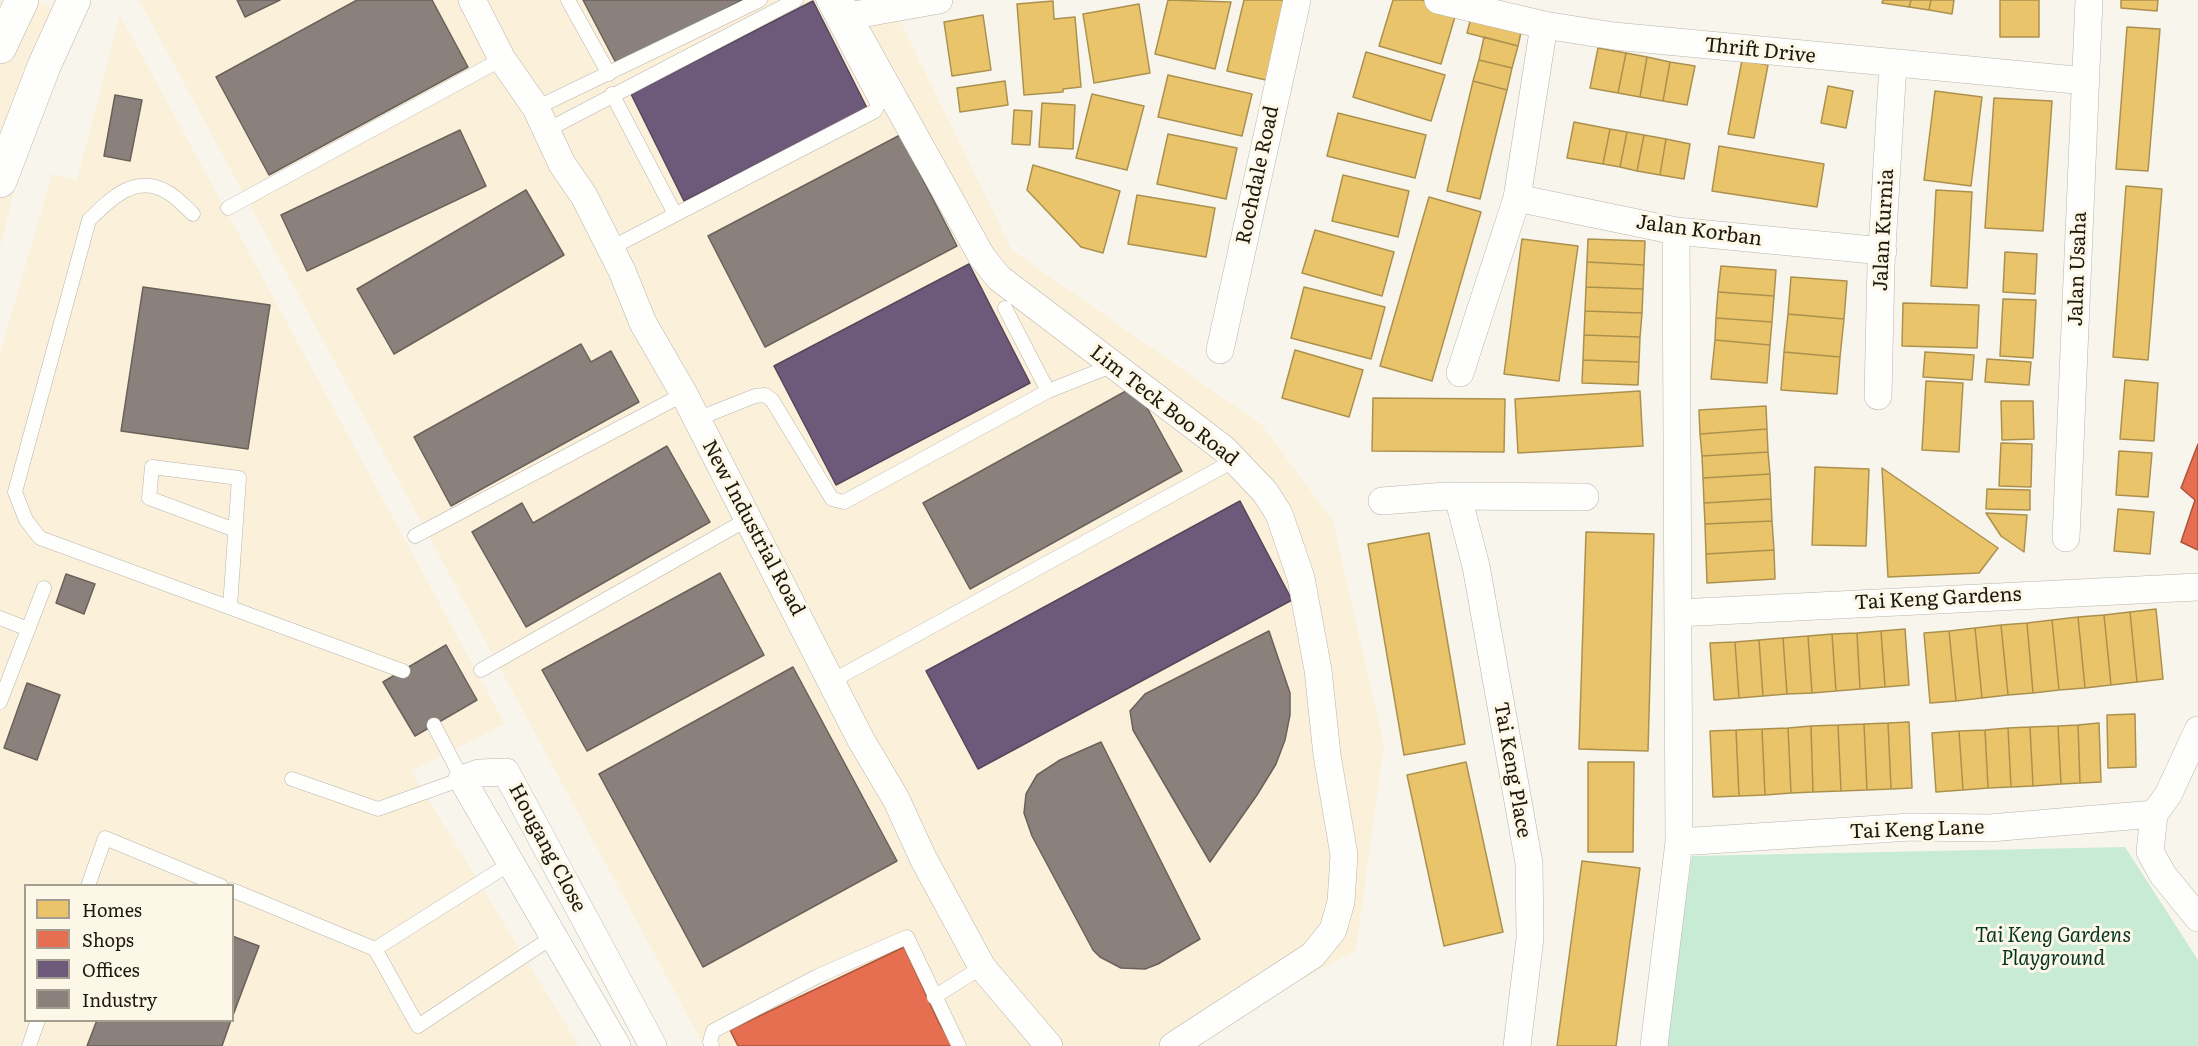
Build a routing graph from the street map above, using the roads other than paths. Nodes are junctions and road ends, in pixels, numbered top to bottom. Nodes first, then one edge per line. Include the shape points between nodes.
1 (22, 0) edge
2 (74, 0) edge
3 (472, 0) edge
4 (568, 0) edge
5 (760, 0) edge
6 (796, 0) edge
7 (823, 0) edge
8 (939, 0) edge
9 (1297, 0) edge
10 (1438, 0) edge
11 (2089, 0) edge
12 (844, 8) edge
13 (1544, 25) junction
14 (0, 47) edge
15 (502, 59) junction
16 (1893, 64) junction
17 (609, 74) junction
18 (2086, 81) junction
19 (612, 94) junction
20 (542, 119) junction
21 (0, 181) edge
22 (1517, 198) junction
23 (228, 208) dead end
24 (193, 214) dead end
25 (675, 214) junction
26 (1676, 231) junction
27 (609, 249) junction
28 (1883, 251) junction
29 (1005, 308) dead end
30 (1220, 350) dead end
31 (1114, 365) junction
32 (1460, 374) dead end
33 (1048, 391) junction
34 (684, 394) junction
35 (1878, 396) dead end
36 (697, 419) junction
37 (1235, 460) junction
38 (1458, 497) junction
39 (1585, 497) dead end
40 (1382, 501) dead end
41 (748, 519) junction
42 (235, 530) junction
43 (415, 536) dead end
44 (2066, 538) dead end
45 (2198, 587) edge
46 (44, 588) dead end
47 (230, 607) junction
48 (1678, 613) junction
49 (0, 618) edge
50 (28, 629) junction
51 (481, 670) dead end
52 (403, 671) dead end
53 (832, 681) junction
54 (0, 702) edge
55 (434, 725) dead end
56 (2198, 730) edge
57 (292, 779) dead end
58 (462, 779) junction
59 (2154, 814) junction
60 (1679, 842) junction
61 (511, 864) junction
62 (88, 884) edge
63 (219, 884) edge
64 (234, 891) edge
65 (2198, 918) edge
66 (554, 936) junction
67 (375, 949) junction
68 (982, 967) junction
69 (934, 997) junction
70 (37, 1022) edge
71 (29, 1046) edge
72 (617, 1046) edge
73 (653, 1046) edge
74 (712, 1046) edge
75 (959, 1046) edge
76 (1049, 1046) edge
77 (1173, 1046) edge
78 (1517, 1046) edge
79 (1654, 1046) edge

1 - 14 main road
2 - 21 main road
3 - 15 street, New Industrial Road
4 - 17 lane
5 - 17 lane
6 - 19 lane
7 - 25 lane via 877,109
8 - 12 street
9 - 30 street, Rochdale Road
10 - 13 street, Thrift Drive
11 - 18 street, Jalan Usaha
12 - 31 street, Lim Teck Boo Road via 982,257 999,278
13 - 16 street, Thrift Drive via 1614,36
13 - 22 street
15 - 20 street, New Industrial Road
15 - 23 lane
16 - 18 street, Thrift Drive
16 - 28 street, Jalan Kurnia
17 - 20 lane
18 - 44 street, Jalan Usaha
19 - 20 lane
19 - 25 lane
20 - 27 street, New Industrial Road
22 - 26 street, Jalan Korban
22 - 32 street
24 - 47 lane via 167,191 144,184 113,196 89,220 15,492 26,520 40,538
25 - 27 lane
26 - 28 street, Jalan Korban
26 - 48 street
27 - 34 street, New Industrial Road via 643,323
28 - 35 street, Jalan Kurnia
29 - 33 lane
31 - 33 lane
31 - 37 street, Lim Teck Boo Road
33 - 36 lane via 844,502 832,499 772,400 765,395
34 - 36 street, New Industrial Road
34 - 43 lane
36 - 41 street, New Industrial Road
37 - 53 lane
37 - 77 street, Lim Teck Boo Road via 1265,492 1279,514 1301,578 1344,855 1341,902 1333,930 1313,955
38 - 39 street
38 - 40 street
38 - 78 street, Tai Keng Place via 1476,566 1529,863 1530,938
41 - 51 lane
41 - 53 street, New Industrial Road
42 - 42 lane via 149,498 152,467 239,478
42 - 47 lane
45 - 48 street, Tai Keng Gardens
46 - 50 lane
47 - 52 lane
48 - 60 street
49 - 50 lane
50 - 54 lane
53 - 68 street, New Industrial Road
55 - 58 lane
56 - 59 street via 2168,795
57 - 58 lane via 378,810
58 - 61 street, Hougang Close
58 - 73 street, Hougang Close via 479,773 506,772
59 - 60 street, Tai Keng Lane via 1990,828 1911,827
59 - 65 street via 2150,852 2163,875
60 - 79 street
61 - 66 street, Hougang Close
61 - 67 lane
62 - 63 lane via 105,838
64 - 67 lane
66 - 67 lane via 418,1026
66 - 72 street, Hougang Close
68 - 69 lane
68 - 76 street, New Industrial Road
69 - 74 lane via 907,936 818,976 713,1031
69 - 75 lane
70 - 71 lane

